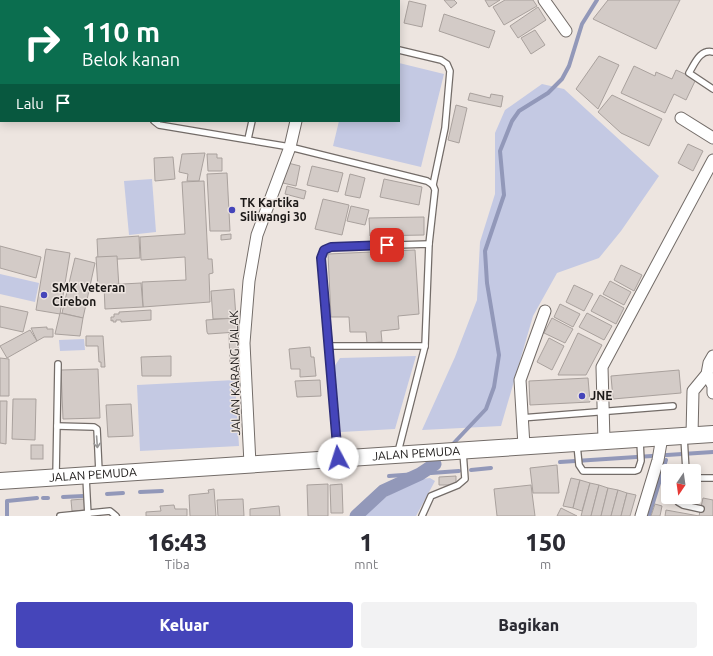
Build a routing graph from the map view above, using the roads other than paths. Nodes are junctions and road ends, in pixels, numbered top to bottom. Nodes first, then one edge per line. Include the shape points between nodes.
1 (544, 0) edge
2 (566, 31) dead end
3 (400, 50) edge
4 (713, 52) edge
5 (713, 89) edge
6 (681, 118) dead end
7 (155, 122) edge
8 (252, 122) edge
9 (296, 122) edge
10 (713, 138) edge
11 (248, 139) junction
12 (290, 147) junction
13 (713, 160) edge
14 (433, 185) junction
15 (429, 244) junction
16 (544, 311) dead end
17 (329, 346) junction
18 (425, 346) junction
19 (713, 356) edge
20 (58, 364) dead end
21 (707, 374) junction
22 (713, 393) edge
23 (673, 406) dead end
24 (603, 411) junction
25 (521, 418) junction
26 (57, 426) junction
27 (713, 434) edge
28 (604, 441) junction
29 (687, 441) junction
30 (577, 443) junction
31 (524, 446) junction
32 (640, 446) junction
33 (660, 449) junction
34 (458, 450) junction
35 (401, 454) junction
36 (338, 458) junction
37 (250, 464) junction
38 (685, 464) edge
39 (93, 475) junction
40 (56, 477) junction
41 (701, 478) edge
42 (713, 478) edge
43 (0, 481) edge
44 (681, 504) edge
45 (701, 509) dead end
46 (88, 514) edge
47 (60, 516) edge
48 (116, 516) edge
49 (422, 516) edge
50 (641, 516) edge

1 - 2 street
3 - 14 lane via 441,60 447,64 450,71 445,128
4 - 5 lane via 702,52 689,74
6 - 10 street
7 - 11 lane via 159,125
8 - 11 lane
9 - 12 street, JALAN KARANG JALAK
11 - 12 lane
12 - 14 lane via 417,178
12 - 37 street, JALAN KARANG JALAK via 257,235 249,281 244,343
13 - 24 street via 602,367
14 - 15 lane via 435,190
15 - 17 lane via 331,247 324,250 321,258
15 - 18 lane
16 - 25 street via 520,380
17 - 18 lane
17 - 36 lane
18 - 35 lane
19 - 21 street
20 - 26 lane
21 - 22 street
21 - 29 street via 693,391
23 - 24 lane
24 - 25 lane
24 - 28 street
25 - 31 street
26 -> 39 lane via 97,429
26 - 40 lane
27 - 29 street, JALAN PEMUDA
28 - 30 street, JALAN PEMUDA
28 - 32 street, JALAN PEMUDA
29 - 33 street, JALAN PEMUDA
29 - 38 lane
30 - 31 street, JALAN PEMUDA
30 - 32 lane via 578,462 585,471 638,470 641,461
31 - 34 street, JALAN PEMUDA
32 - 33 street, JALAN PEMUDA
33 - 50 street
34 - 35 street, JALAN PEMUDA
34 - 49 lane via 465,479 458,485 431,496
35 - 36 street, JALAN PEMUDA
36 - 37 street, JALAN PEMUDA
37 - 39 street, JALAN PEMUDA
39 - 40 street, JALAN PEMUDA
39 - 46 lane
40 - 43 street, JALAN PEMUDA
41 - 42 lane
44 - 45 lane
46 - 47 lane
46 - 48 lane via 110,511

